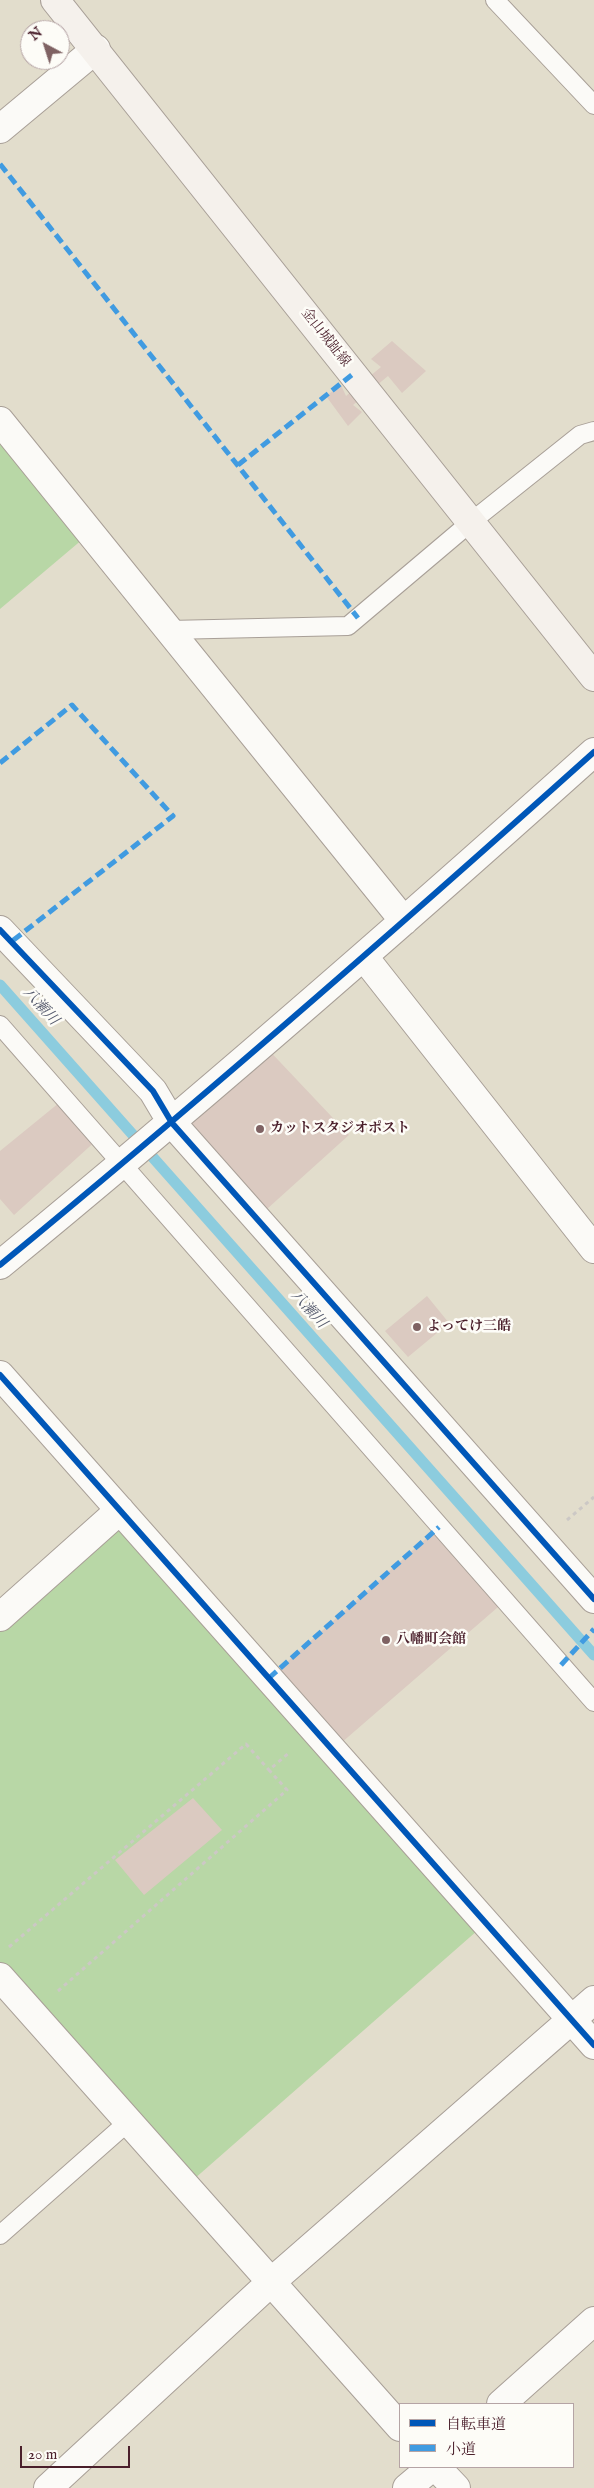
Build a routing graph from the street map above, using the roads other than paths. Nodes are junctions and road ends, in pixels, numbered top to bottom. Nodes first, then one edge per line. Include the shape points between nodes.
1 (55, 0) edge
2 (495, 0) edge
3 (96, 49) junction
4 (594, 105) edge
5 (0, 128) edge
6 (0, 421) edge
7 (594, 431) edge
8 (471, 522) junction
9 (169, 630) junction
10 (594, 677) edge
11 (594, 752) edge
12 (404, 921) junction
13 (0, 930) edge
14 (364, 957) junction
15 (0, 1025) edge
16 (172, 1123) junction
17 (123, 1164) junction
18 (594, 1249) edge
19 (0, 1266) edge
20 (0, 1375) edge
21 (120, 1510) junction
22 (594, 1599) edge
23 (0, 1617) edge
24 (594, 1702) edge
25 (0, 1977) edge
26 (594, 2000) edge
27 (571, 2019) junction
28 (594, 2045) edge
29 (128, 2122) junction
30 (0, 2235) edge
31 (270, 2283) junction
32 (594, 2321) edge
33 (502, 2403) edge
34 (399, 2426) edge
35 (431, 2468) edge
36 (437, 2468) edge
37 (48, 2488) edge
38 (407, 2488) edge
39 (456, 2488) edge

1 - 3 main road, 金山城趾線
2 - 4 lane
3 - 5 street
3 - 8 main road, 金山城趾線
6 - 9 street
7 - 8 lane via 580,434
8 - 9 lane via 348,626
8 - 10 main road, 金山城趾線
9 - 12 street
11 - 12 street
12 - 14 street
13 - 16 street via 153,1091
14 - 16 street
14 - 18 street
15 - 17 lane
16 - 17 street
16 - 22 street
17 - 19 street
17 - 24 lane
20 - 21 street
21 - 23 street
21 - 27 street
25 - 29 street
26 - 27 street
27 - 28 street
27 - 31 street
29 - 30 lane
29 - 31 street
31 - 34 street
31 - 37 street
32 - 33 street
35 - 38 street
36 - 39 street

